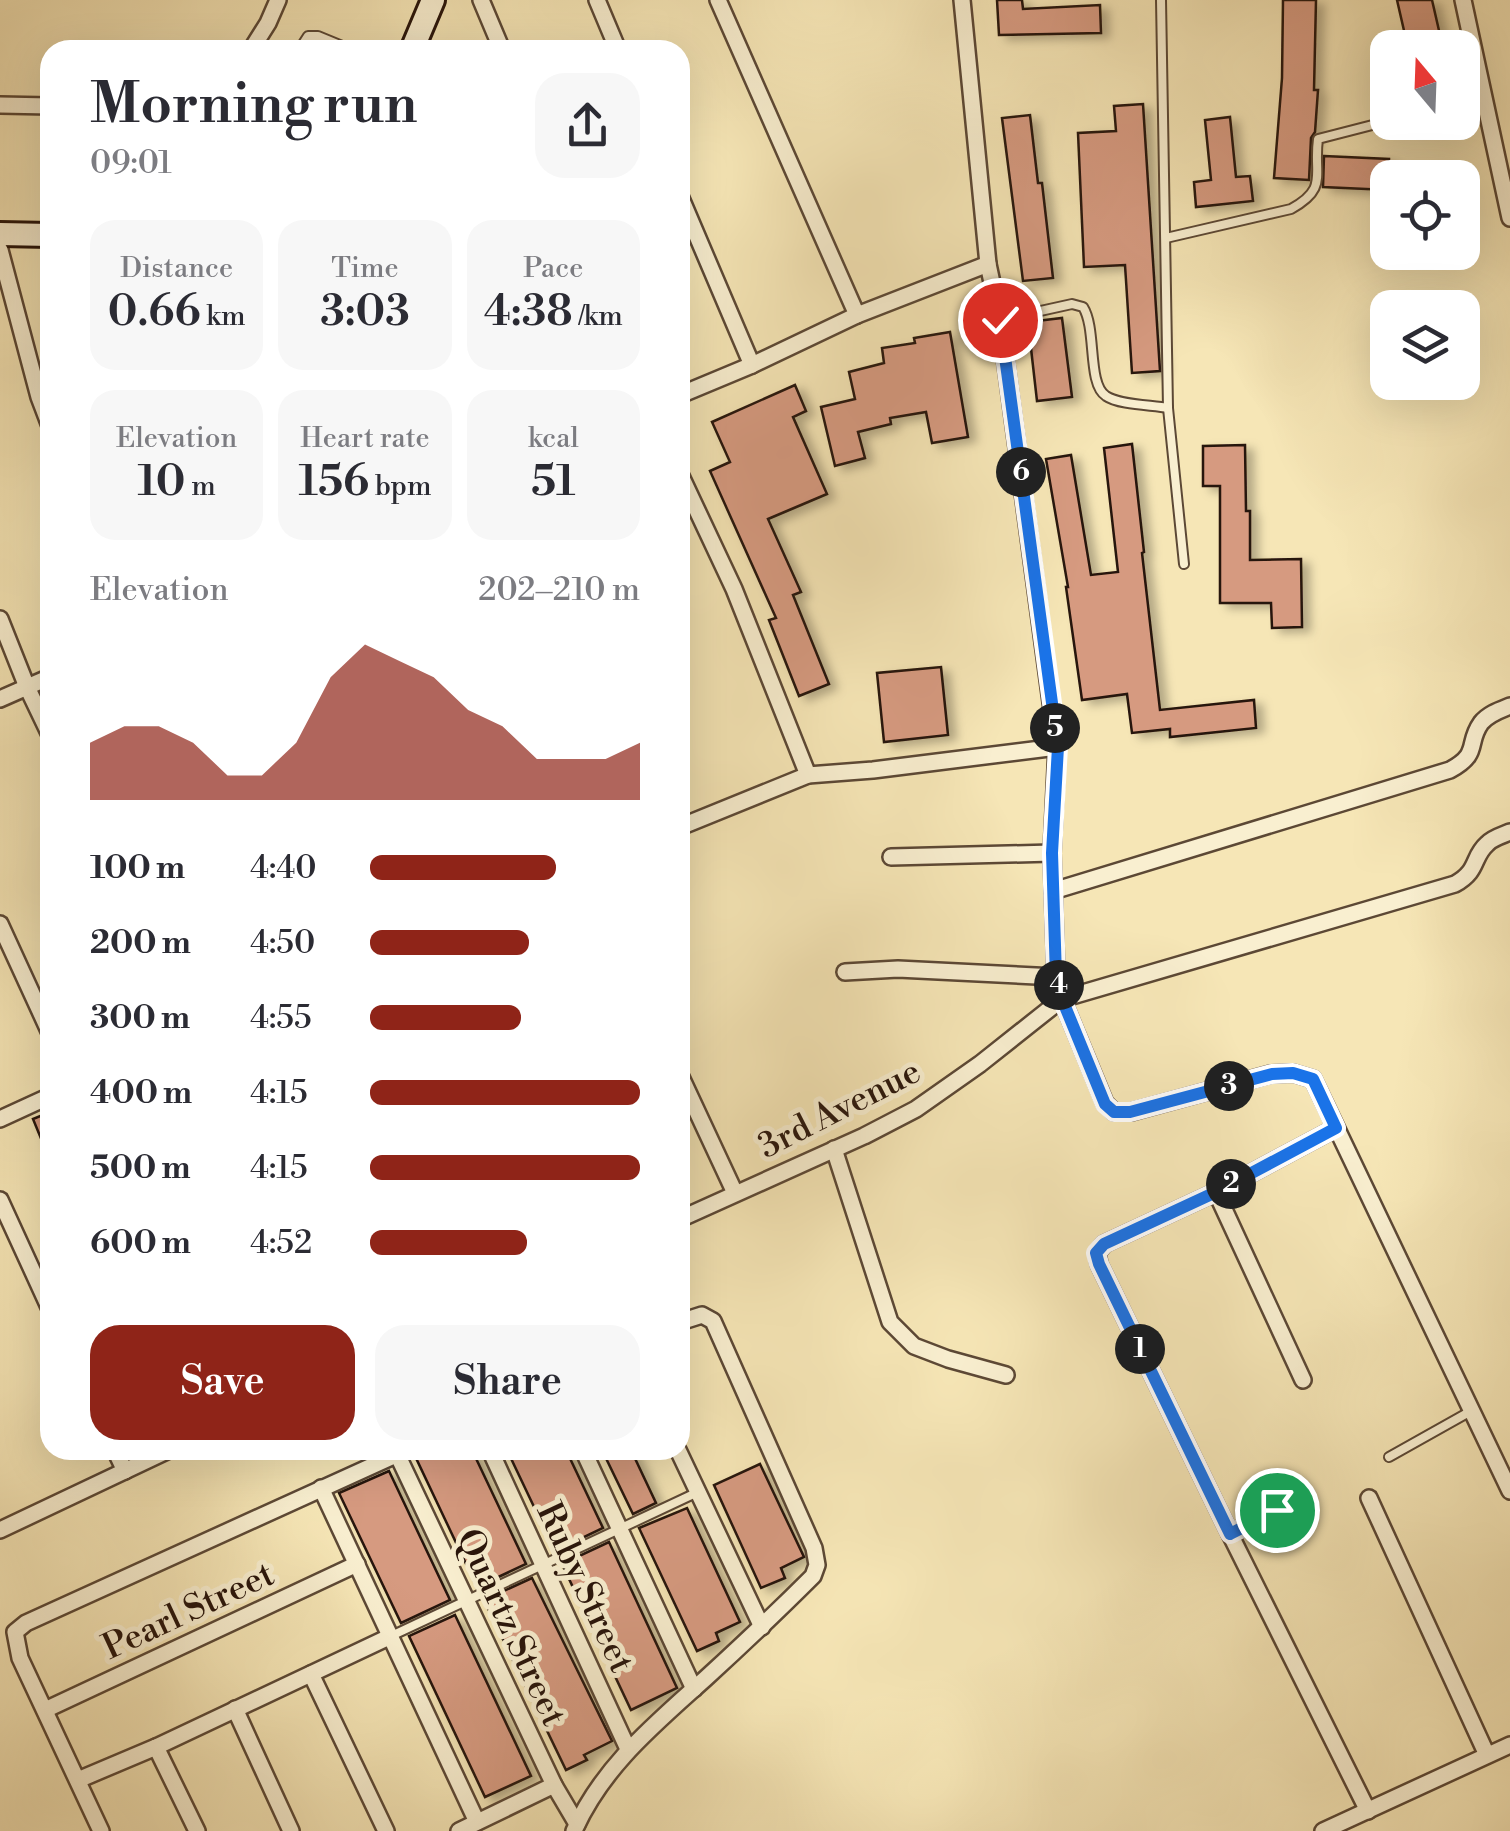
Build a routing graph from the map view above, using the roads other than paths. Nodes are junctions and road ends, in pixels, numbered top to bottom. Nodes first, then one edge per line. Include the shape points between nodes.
1 (278, 0) edge
2 (434, 0) edge
3 (482, 0) edge
4 (597, 0) edge
5 (718, 0) edge
6 (962, 0) edge
7 (1161, 0) edge
8 (1463, 0) edge
9 (258, 40) edge
10 (305, 40) edge
11 (328, 40) edge
12 (416, 40) edge
13 (498, 40) edge
14 (614, 40) edge
15 (1484, 97) junction
16 (1480, 98) edge
17 (0, 105) edge
18 (40, 106) edge
19 (1370, 125) edge
20 (1510, 218) edge
21 (690, 219) edge
22 (0, 234) edge
23 (40, 235) edge
24 (1166, 238) junction
25 (0, 250) edge
26 (988, 264) junction
27 (857, 315) junction
28 (1000, 320) junction
29 (752, 365) junction
30 (690, 391) edge
31 (40, 401) edge
32 (1168, 408) junction
33 (690, 495) edge
34 (1184, 564) dead end
35 (0, 619) edge
36 (40, 681) edge
37 (26, 687) junction
38 (0, 699) edge
39 (1510, 706) edge
40 (40, 715) edge
41 (1058, 747) junction
42 (808, 775) junction
43 (690, 820) edge
44 (1510, 832) edge
45 (1052, 853) junction
46 (890, 857) dead end
47 (1053, 891) junction
48 (0, 924) edge
49 (845, 972) dead end
50 (1056, 976) junction
51 (1062, 999) junction
52 (40, 1011) edge
53 (690, 1096) edge
54 (40, 1101) edge
55 (0, 1119) edge
56 (1336, 1128) junction
57 (834, 1148) junction
58 (1216, 1192) junction
59 (735, 1193) junction
60 (0, 1200) edge
61 (690, 1213) edge
62 (40, 1286) edge
63 (690, 1319) edge
64 (1006, 1375) dead end
65 (1303, 1380) dead end
66 (1471, 1411) junction
67 (1389, 1457) dead end
68 (120, 1460) edge
69 (148, 1460) edge
70 (384, 1460) edge
71 (405, 1460) edge
72 (495, 1460) edge
73 (587, 1460) edge
74 (683, 1460) edge
75 (125, 1471) junction
76 (320, 1488) junction
77 (1510, 1491) edge
78 (698, 1492) junction
79 (1369, 1498) dead end
80 (1277, 1510) dead end
81 (618, 1528) junction
82 (0, 1530) edge
83 (1230, 1534) junction
84 (357, 1564) junction
85 (542, 1564) junction
86 (465, 1600) junction
87 (762, 1628) junction
88 (389, 1637) junction
89 (311, 1674) junction
90 (694, 1689) junction
91 (234, 1709) junction
92 (45, 1710) junction
93 (1510, 1744) edge
94 (156, 1747) junction
95 (628, 1749) junction
96 (1486, 1756) junction
97 (78, 1780) junction
98 (554, 1784) junction
99 (1368, 1811) junction
100 (478, 1822) junction
101 (576, 1827) edge
102 (101, 1831) edge
103 (197, 1831) edge
104 (291, 1831) edge
105 (386, 1831) edge
106 (459, 1831) edge
107 (1323, 1831) edge

1 - 9 street
2 - 12 main road
3 - 13 street
4 - 14 street
5 - 27 street
6 - 26 street
7 - 24 lane
8 - 15 street
10 - 11 lane
15 - 16 lane
15 - 20 street
17 - 18 street
19 - 24 lane via 1318,139 1310,199
21 - 29 street
22 - 23 main road
24 - 32 lane
25 - 31 street
26 - 27 street
26 - 28 street
27 - 29 street
28 - 32 lane via 1072,304 1083,308 1104,395
28 - 41 street
29 - 30 street
32 - 34 lane
33 - 42 street
35 - 37 street
36 - 37 street
37 - 38 street
37 - 40 street
39 - 47 street via 1484,718 1472,751 1450,770
41 - 42 street
41 - 45 street
42 - 43 street
44 - 51 street via 1488,842 1476,865 1454,884
45 - 46 street
45 - 47 street
47 - 50 street
48 - 52 street
49 - 50 street
50 - 51 street
51 - 56 street via 1114,1112 1293,1073 1313,1079
51 - 57 street, 3rd Avenue via 916,1109
53 - 59 street
54 - 55 street
56 - 58 street
56 - 66 street
57 - 59 street, 3rd Avenue
57 - 64 street via 890,1322 914,1346
58 - 65 street
58 - 83 street via 1096,1253
59 - 61 street, 3rd Avenue
60 - 62 street
63 - 87 street via 713,1321 814,1548 813,1576
66 - 67 lane
66 - 77 street
68 - 75 street
69 - 75 street
70 - 76 street
71 - 86 street, Quartz Street
72 - 85 street, Ruby Street
73 - 81 street
74 - 78 street
75 - 82 street
76 - 84 street
76 - 92 street via 26,1623 15,1632 20,1658
78 - 81 lane
78 - 87 street
79 - 96 street
80 - 83 street
81 - 85 lane
81 - 90 street
83 - 99 street
84 - 88 street
84 - 92 street, Pearl Street
85 - 86 lane
85 - 95 street, Ruby Street
86 - 88 lane
86 - 98 street, Quartz Street
87 - 90 street
88 - 89 street
88 - 100 street
89 - 91 street
89 - 105 street
90 - 95 street
91 - 94 street
91 - 104 street
92 - 97 street
93 - 96 street
94 - 97 street
94 - 103 street
95 - 101 street
96 - 99 street
97 - 102 street
98 - 100 street
98 - 101 street, Quartz Street
99 - 107 street
100 - 106 street

